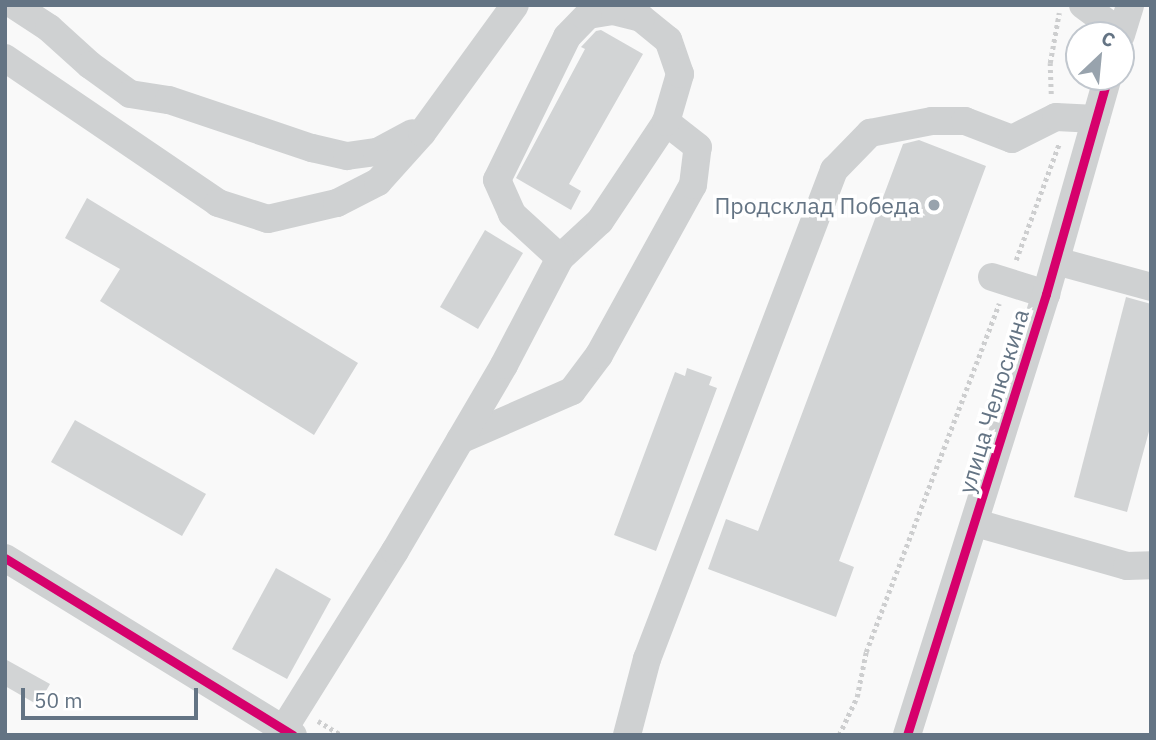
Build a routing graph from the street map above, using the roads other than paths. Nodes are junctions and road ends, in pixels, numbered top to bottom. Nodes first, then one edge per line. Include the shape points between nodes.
1 (14, 5) edge
2 (515, 5) edge
3 (1083, 5) edge
4 (1104, 21) edge
5 (5, 58) edge
6 (111, 80) junction
7 (1104, 91) edge
8 (91, 116) junction
9 (1096, 119) junction
10 (429, 122) junction
11 (666, 122) junction
12 (560, 258) junction
13 (1056, 261) junction
14 (1000, 279) road end
15 (1151, 286) edge
16 (1046, 294) junction
17 (460, 440) junction
18 (976, 523) junction
19 (5, 558) edge
20 (1151, 565) edge
21 (285, 733) edge
22 (626, 735) edge
23 (907, 735) edge

1 - 6 street via 50,28
2 - 10 street
3 - 4 street
5 - 8 street
6 - 8 street
6 - 10 street via 130,94 169,100 347,156 377,152
7 - 9 street, улица Челюскина
8 - 10 street via 218,203 268,219 337,203 377,182
9 - 13 street, улица Челюскина
9 - 22 street via 1056,117 1012,139 965,121 932,121 870,133 834,170 647,659
11 - 12 street via 600,221
11 - 12 street via 680,74 668,40 641,18 612,10 588,15 567,37 497,180 512,214
11 - 17 street via 698,146 693,185 599,355 572,391
12 - 17 street
13 - 15 street
13 - 16 street, улица Челюскина
14 - 16 street
16 - 18 street, улица Челюскина
17 - 21 street
18 - 20 street via 1127,566
18 - 23 street, улица Челюскина
19 - 21 street

